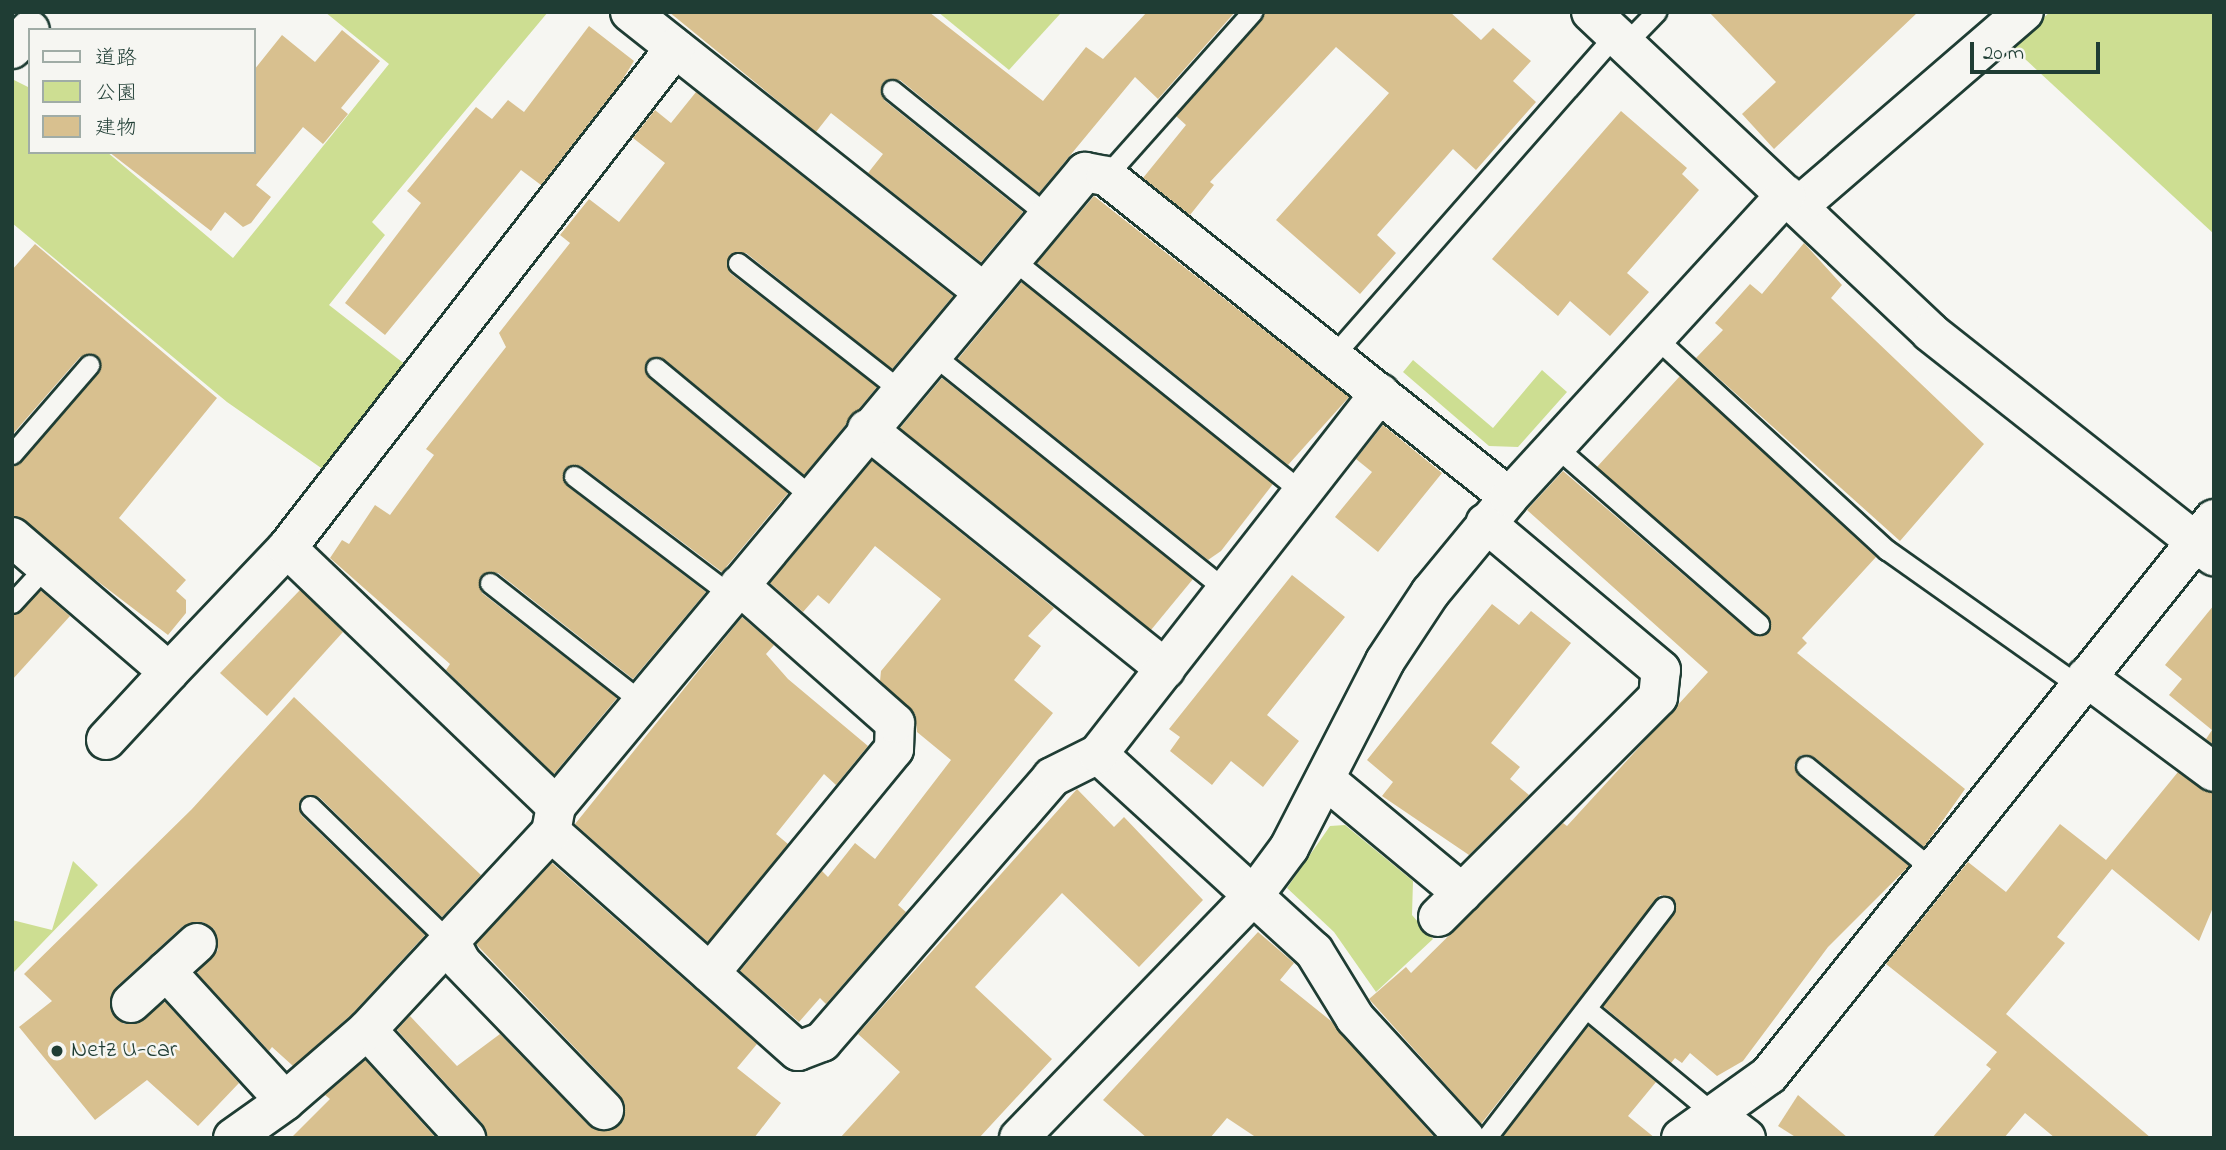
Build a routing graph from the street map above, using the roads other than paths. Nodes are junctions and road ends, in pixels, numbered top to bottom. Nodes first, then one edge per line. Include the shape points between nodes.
1 (47, 12) edge
2 (1252, 12) edge
3 (1656, 12) edge
4 (2024, 12) edge
5 (637, 14) edge
6 (32, 28) edge
7 (1610, 30) edge
8 (28, 32) edge
9 (12, 48) edge
10 (675, 48) junction
11 (892, 90) dead end
12 (1106, 176) junction
13 (1792, 200) junction
14 (1048, 216) junction
15 (1011, 258) junction
16 (738, 263) dead end
17 (982, 291) junction
18 (1655, 337) junction
19 (931, 353) junction
20 (1333, 356) junction
21 (89, 365) dead end
22 (656, 368) dead end
23 (900, 390) junction
24 (1380, 393) junction
25 (867, 429) junction
26 (1555, 446) junction
27 (12, 454) edge
28 (574, 477) dead end
29 (1302, 492) junction
30 (812, 496) junction
31 (1497, 510) junction
32 (12, 537) edge
33 (2207, 538) edge
34 (287, 548) junction
35 (46, 566) junction
36 (490, 583) dead end
37 (735, 590) junction
38 (1226, 590) junction
39 (12, 603) edge
40 (1759, 624) dead end
41 (1165, 669) junction
42 (169, 672) junction
43 (2082, 682) junction
44 (642, 702) junction
45 (106, 740) dead end
46 (1098, 754) junction
47 (1806, 766) dead end
48 (2214, 772) edge
49 (1326, 780) junction
50 (310, 806) dead end
51 (553, 819) junction
52 (1932, 869) junction
53 (1254, 895) junction
54 (1664, 907) dead end
55 (197, 943) dead end
56 (451, 943) junction
57 (166, 971) junction
58 (710, 973) junction
59 (131, 1003) dead end
60 (1587, 1009) junction
61 (367, 1030) junction
62 (285, 1101) junction
63 (604, 1110) dead end
64 (1714, 1114) junction
65 (233, 1138) edge
66 (466, 1138) edge
67 (1019, 1138) edge
68 (1465, 1138) edge
69 (1486, 1138) edge
70 (1681, 1138) edge
71 (1746, 1138) edge

1 - 6 street
2 - 12 lane
3 - 7 lane
4 - 13 street
5 - 10 street
7 - 13 street
7 - 20 lane
8 - 9 street
10 - 17 street
10 - 34 street
11 - 14 lane
12 - 14 street via 1085,172
12 - 20 street
13 - 18 street
13 - 33 street via 1930,332
14 - 15 street
15 - 17 street
15 - 29 lane
16 - 23 lane
17 - 19 street
18 - 26 street
18 - 43 lane via 1887,550
19 - 23 street
19 - 38 lane
20 - 24 street
21 - 27 lane
22 - 30 lane
23 - 25 street
24 - 29 street
24 - 31 street
25 - 30 street
25 - 41 street
26 - 31 street
26 - 40 lane
28 - 37 lane
29 - 38 street
30 - 37 street
31 - 49 street via 1385,661
31 - 49 street via 1661,670 1658,697 1450,905
32 - 35 street
33 - 43 street
34 - 42 street
34 - 51 street
35 - 39 lane
35 - 42 street
36 - 44 lane
37 - 44 street
37 - 58 street via 895,723 894,749
38 - 41 street
41 - 46 street
42 - 45 street
43 - 48 street
43 - 52 street
44 - 51 street
46 - 53 street
46 - 58 street via 1052,777 822,1042 798,1051
47 - 52 lane
49 - 53 street via 1289,848
50 - 56 lane
51 - 56 street
51 - 58 street
52 - 64 street via 1769,1075
53 - 67 street
53 - 68 street via 1314,951 1354,1018
54 - 60 lane
55 - 57 street
56 - 61 street
56 - 63 street via 461,962
57 - 59 street
57 - 62 street
60 - 64 lane
60 - 69 lane
61 - 62 street
61 - 66 street
62 - 65 street
64 - 70 street
64 - 71 street

